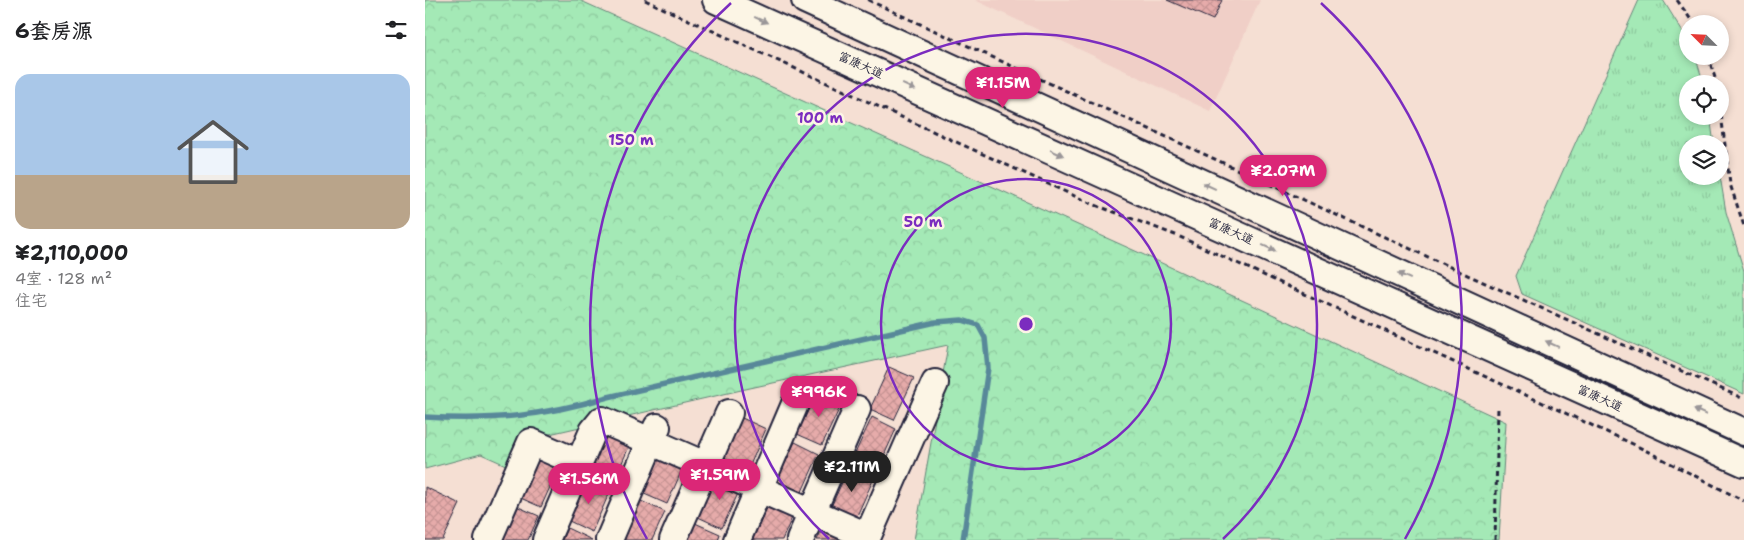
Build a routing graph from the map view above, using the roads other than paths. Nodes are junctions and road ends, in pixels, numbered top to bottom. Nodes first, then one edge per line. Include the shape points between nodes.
1 (716, 0) edge
2 (805, 0) edge
3 (830, 11) junction
4 (815, 44) junction
5 (992, 84) junction
6 (977, 117) junction
7 (935, 383) dead end
8 (798, 397) dead end
9 (857, 410) dead end
10 (729, 413) dead end
11 (1744, 432) edge
12 (654, 434) junction
13 (579, 463) junction
14 (1744, 464) edge
15 (706, 465) junction
16 (759, 488) junction
17 (812, 512) junction
18 (867, 538) edge
19 (488, 540) edge
20 (546, 540) edge
21 (609, 540) edge
22 (673, 540) edge
23 (737, 540) edge
24 (800, 540) edge

1 -> 4 street, 富康大道
2 - 3 street
3 - 4 street
3 - 5 street
4 -> 6 street, 富康大道
5 - 6 street
11 -> 5 street
6 -> 14 street, 富康大道
7 - 18 street
8 - 16 street
9 - 17 street
10 - 15 street
12 - 13 street via 602,420 593,431
12 - 15 street
12 - 21 street
13 - 19 street via 531,442
13 - 20 street
15 - 16 street
15 - 22 street
16 - 17 street
16 - 23 street
17 - 18 street
17 - 24 street

